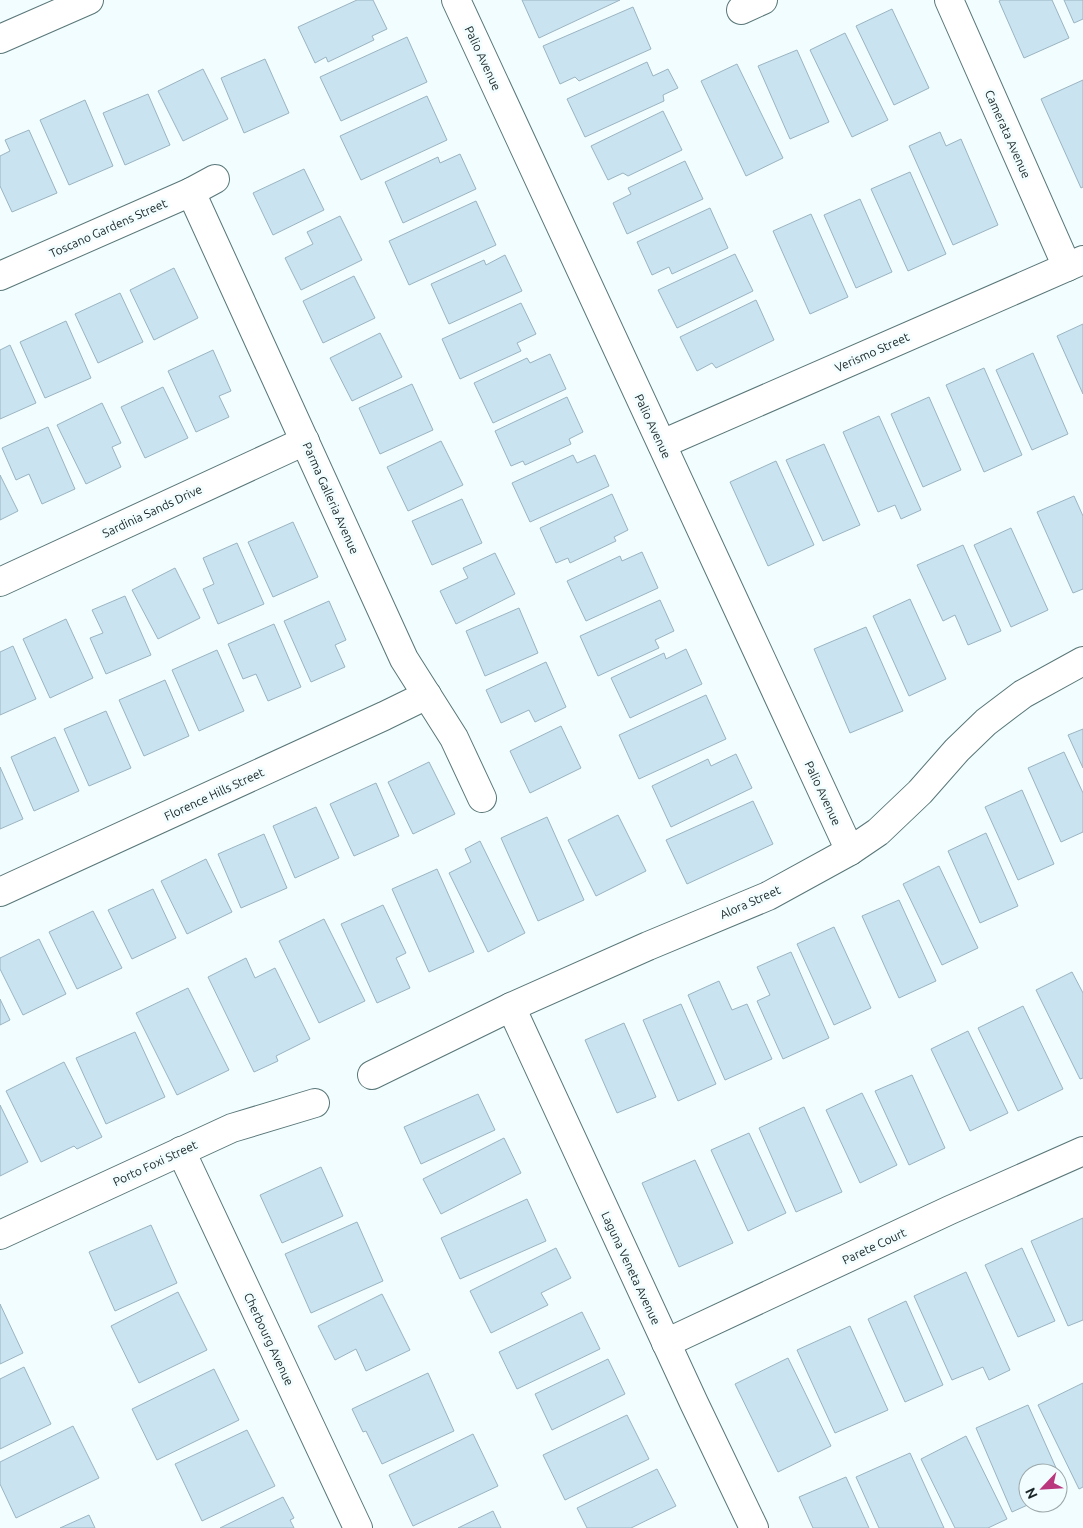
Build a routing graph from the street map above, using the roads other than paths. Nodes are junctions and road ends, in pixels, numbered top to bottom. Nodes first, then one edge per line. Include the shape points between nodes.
1 (89, 0) edge
2 (456, 0) edge
3 (948, 0) edge
4 (0, 40) edge
5 (216, 179) dead end
6 (191, 192) junction
7 (1075, 264) edge
8 (0, 276) edge
9 (305, 441) junction
10 (662, 444) junction
11 (0, 582) edge
12 (1083, 661) edge
13 (427, 694) junction
14 (482, 798) dead end
15 (850, 851) junction
16 (0, 892) edge
17 (511, 1007) junction
18 (372, 1075) dead end
19 (315, 1103) dead end
20 (181, 1151) junction
21 (1083, 1151) edge
22 (0, 1235) edge
23 (666, 1342) junction
24 (358, 1528) edge
25 (754, 1528) edge

1 - 4 street
2 - 10 street, Palio Avenue
3 - 7 street, Camerata Avenue
5 - 6 street, Toscano Gardens Street
6 - 8 street, Toscano Gardens Street
6 - 9 street, Parma Galleria Avenue
7 - 10 street, Verismo Street
9 - 11 street, Sardinia Sands Drive
9 - 13 street, Parma Galleria Avenue via 404,659
10 - 15 street, Palio Avenue
12 - 15 street, Alora Street via 1023,694 986,722 920,792 885,825
13 - 14 street, Parma Galleria Avenue via 454,738
13 - 16 street, Florence Hills Street
15 - 17 street, Alora Street via 768,896
17 - 18 street, Alora Street
17 - 23 street, Laguna Veneta Avenue
19 - 20 street, Porto Foxi Street via 232,1128
20 - 22 street, Porto Foxi Street
20 - 24 street, Cherbourg Avenue
21 - 23 street, Parete Court
23 - 25 street, Laguna Veneta Avenue

